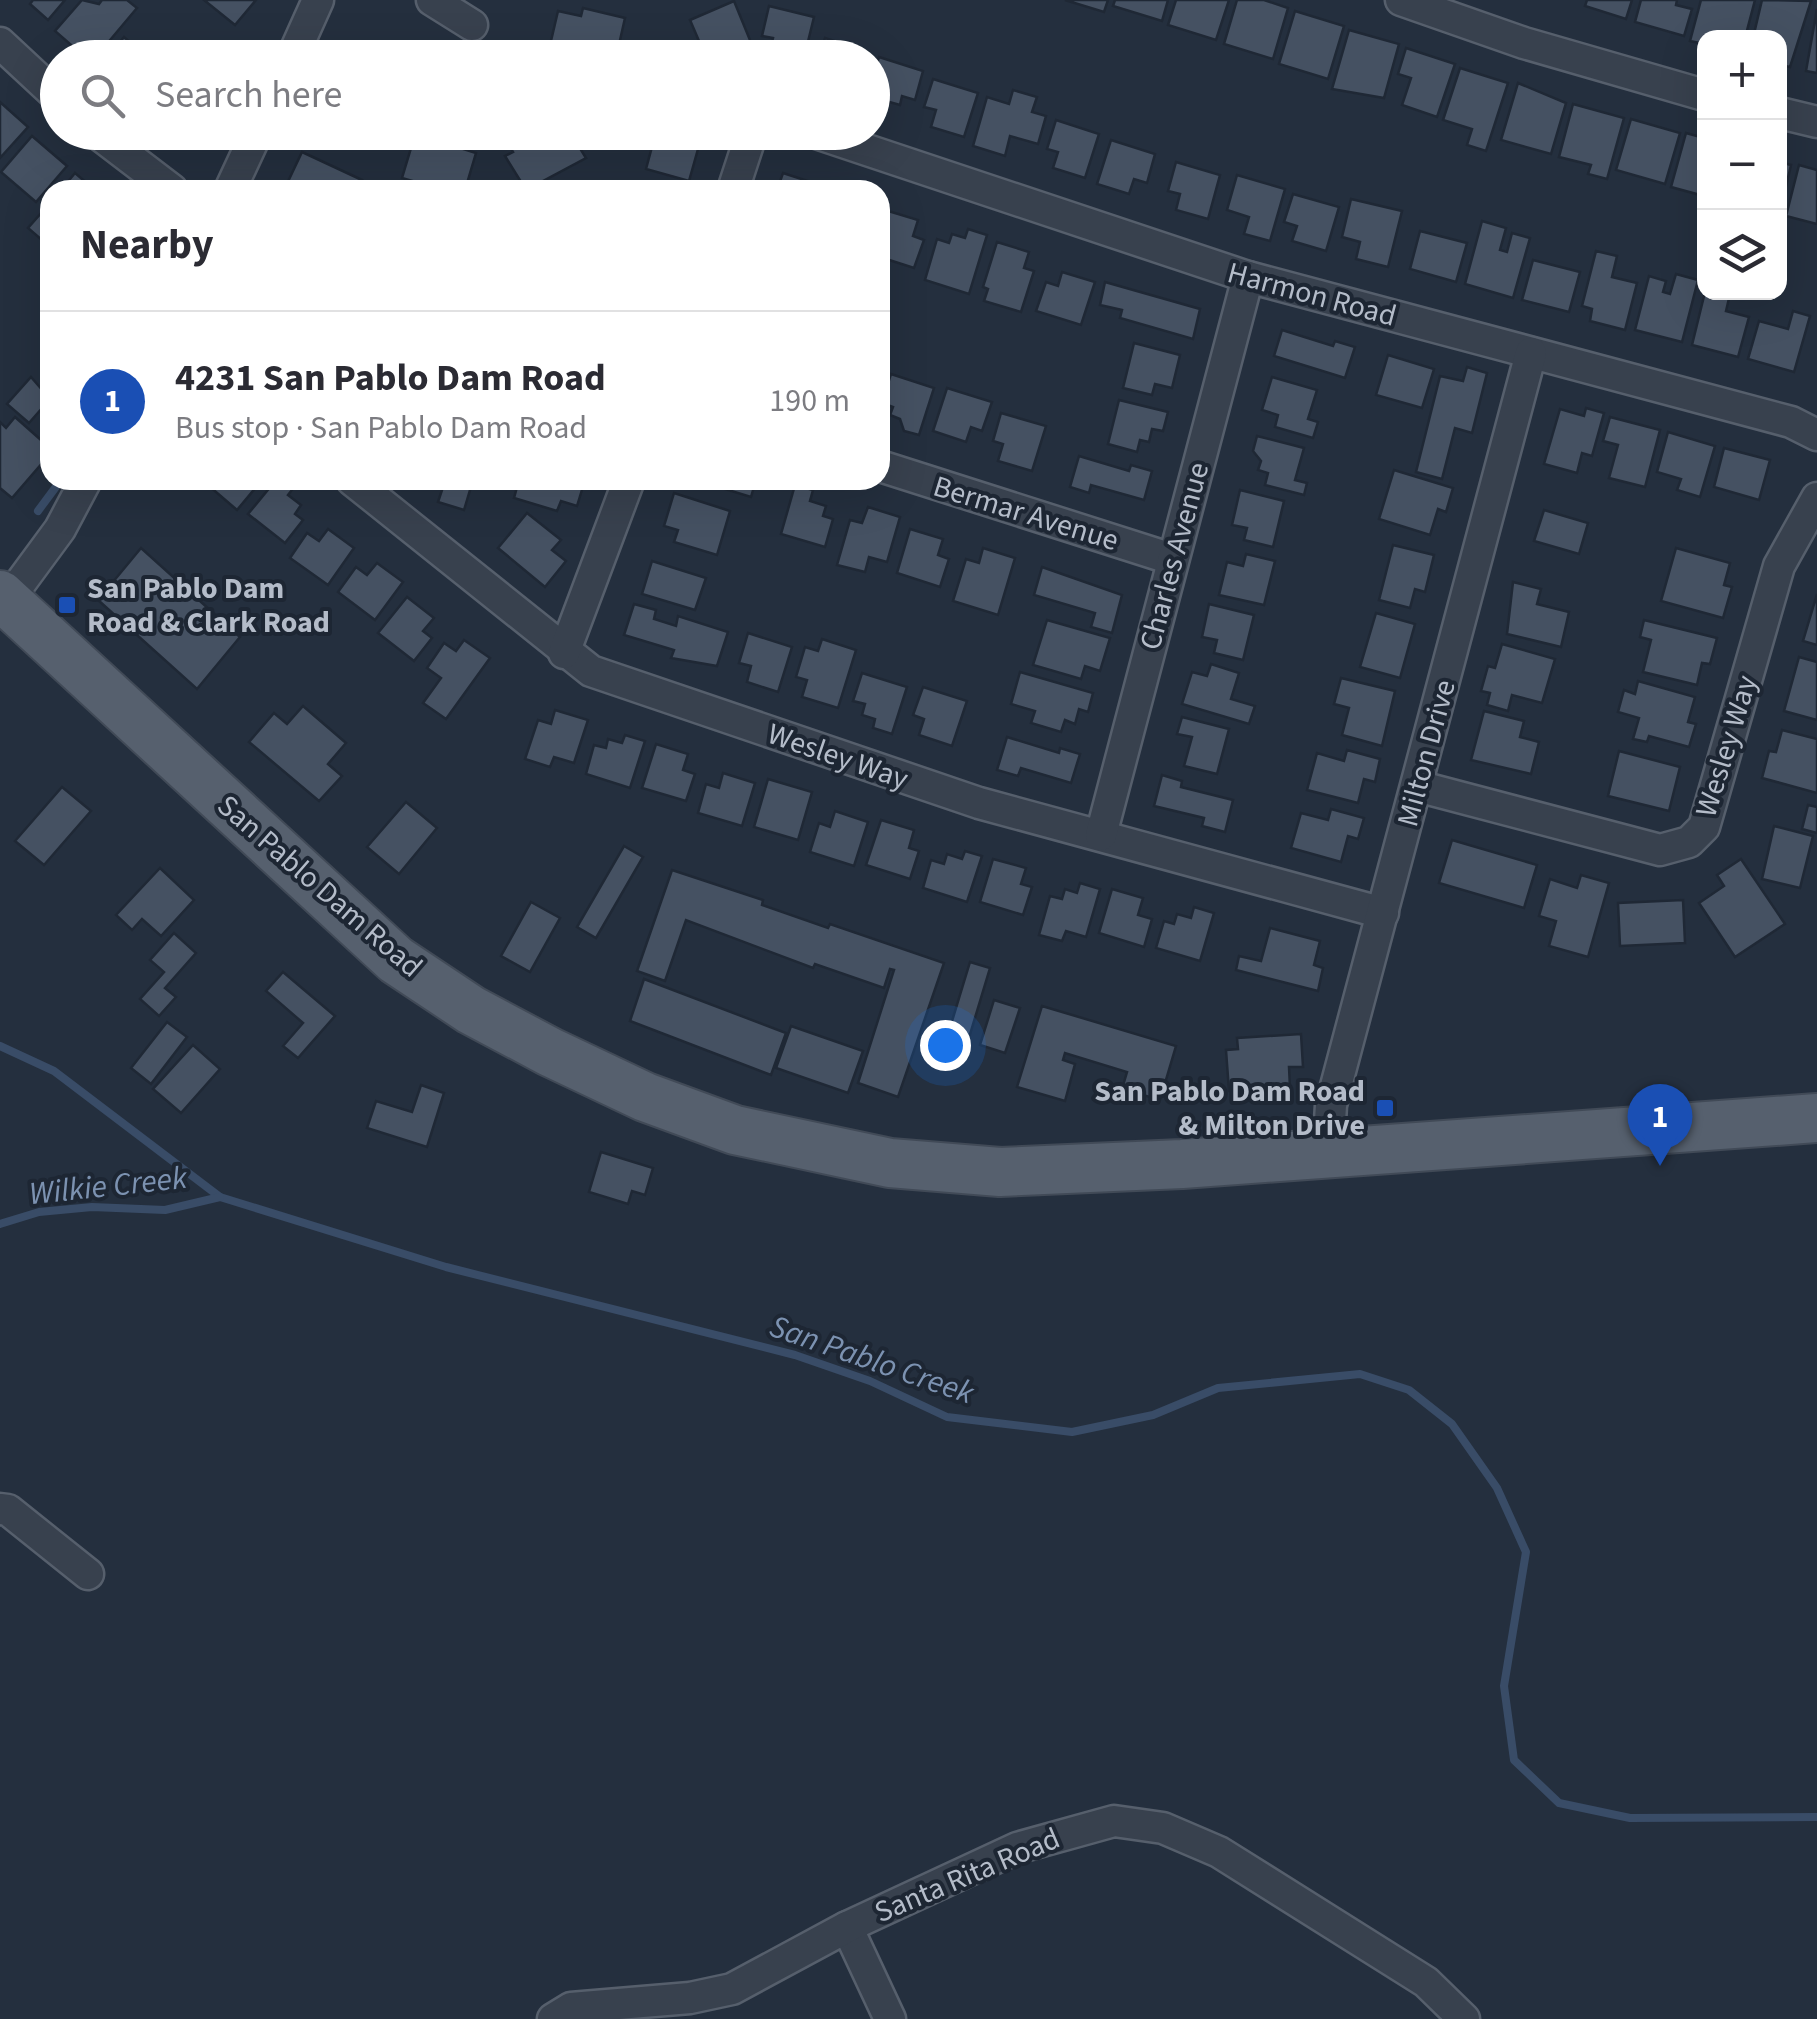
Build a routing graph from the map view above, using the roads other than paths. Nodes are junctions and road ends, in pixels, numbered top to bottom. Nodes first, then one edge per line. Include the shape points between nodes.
1 (318, 0) edge
2 (432, 0) edge
3 (1400, 0) edge
4 (472, 25) dead end
5 (300, 40) edge
6 (0, 43) edge
7 (40, 80) edge
8 (1697, 93) edge
9 (1787, 115) edge
10 (1817, 122) edge
11 (120, 150) edge
12 (248, 150) edge
13 (746, 150) edge
14 (865, 150) edge
15 (159, 180) edge
16 (234, 180) edge
17 (735, 180) edge
18 (1248, 278) junction
19 (1531, 353) junction
20 (1817, 436) edge
21 (890, 469) edge
22 (81, 490) edge
23 (364, 490) edge
24 (625, 490) edge
25 (1817, 498) edge
26 (1172, 558) junction
27 (4, 598) edge
28 (564, 653) junction
29 (1417, 786) junction
30 (1101, 835) junction
31 (1383, 913) junction
32 (1817, 1118) edge
33 (1328, 1154) junction
34 (0, 1509) edge
35 (88, 1574) dead end
36 (847, 1928) junction
37 (552, 2019) edge
38 (890, 2019) edge
39 (1464, 2019) edge

1 - 5 street
2 - 4 street
3 - 8 street
6 - 7 street
9 - 10 street
11 - 15 street
12 - 16 street
13 - 17 street
14 - 18 street, Harmon Road
18 - 19 street, Harmon Road
18 - 26 street, Charles Avenue
19 - 20 street, Harmon Road via 1791,422
19 - 29 street, Milton Drive
21 - 26 street, Bermar Avenue
22 - 27 street via 60,528
23 - 28 street, Wesley Way
24 - 28 street
25 - 29 street, Wesley Way via 1778,566 1704,827 1688,842 1660,850
26 - 30 street, Charles Avenue
27 - 33 main road, San Pablo Dam Road via 396,960 471,1010 645,1098 810,1149 954,1168 1056,1171
28 - 30 street, Wesley Way via 591,671 839,757 979,804
29 - 31 street, Milton Drive
30 - 31 street, Wesley Way
31 - 33 street, Milton Drive via 1331,1105
32 - 33 main road, San Pablo Dam Road
34 - 35 street
36 - 37 street, Santa Rita Road via 732,1989 571,2008
36 - 38 street
36 - 39 street, Santa Rita Road via 1017,1848 1114,1820 1163,1828 1219,1852 1426,1982

